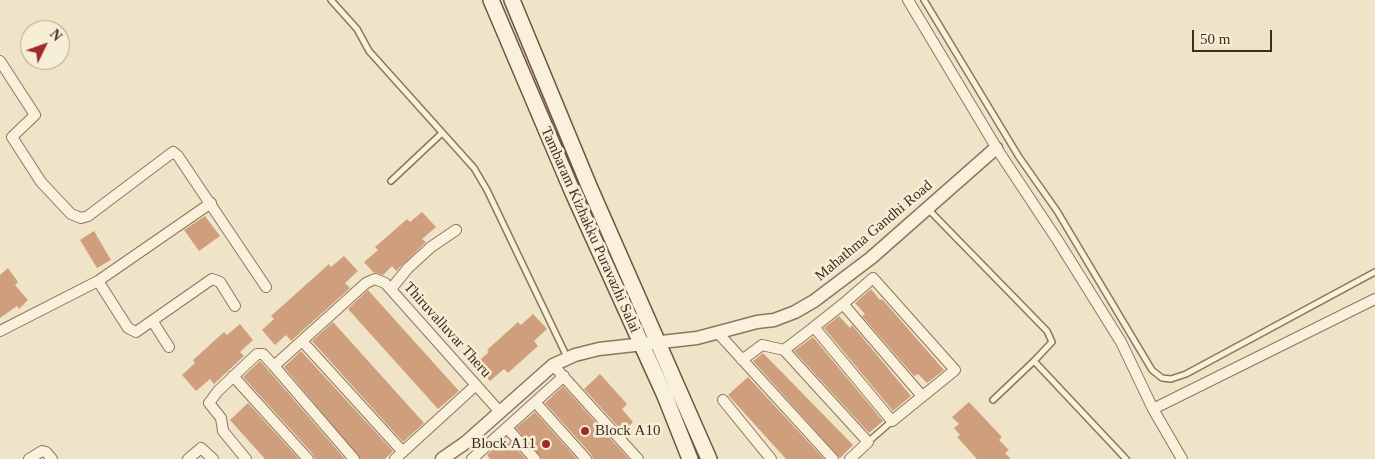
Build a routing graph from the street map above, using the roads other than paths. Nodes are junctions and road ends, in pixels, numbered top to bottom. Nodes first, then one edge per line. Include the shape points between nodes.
1 (331, 0) edge
2 (491, 0) edge
3 (512, 0) edge
4 (908, 0) edge
5 (924, 0) edge
6 (0, 62) edge
7 (441, 134) junction
8 (996, 148) junction
9 (391, 182) dead end
10 (211, 203) junction
11 (928, 208) junction
12 (456, 230) dead end
13 (1375, 272) edge
14 (98, 281) junction
15 (266, 288) dead end
16 (391, 289) junction
17 (1375, 299) edge
18 (843, 304) junction
19 (235, 306) dead end
20 (153, 322) junction
21 (814, 327) junction
22 (0, 331) edge
23 (718, 334) junction
24 (302, 340) junction
25 (659, 343) junction
26 (641, 344) junction
27 (168, 347) dead end
28 (784, 350) junction
29 (568, 358) junction
30 (742, 360) junction
31 (1034, 361) junction
32 (554, 365) junction
33 (274, 366) junction
34 (234, 376) junction
35 (564, 376) junction
36 (476, 385) junction
37 (922, 396) junction
38 (723, 400) dead end
39 (993, 400) dead end
40 (535, 402) junction
41 (1153, 409) junction
42 (500, 412) junction
43 (892, 421) junction
44 (507, 428) junction
45 (868, 442) junction
46 (399, 456) edge
47 (478, 457) edge
48 (28, 459) edge
49 (52, 459) edge
50 (188, 459) edge
51 (213, 459) edge
52 (246, 459) edge
53 (308, 459) edge
54 (354, 459) edge
55 (442, 459) edge
56 (535, 459) edge
57 (586, 459) edge
58 (638, 459) edge
59 (690, 459) edge
60 (709, 459) edge
61 (771, 459) edge
62 (833, 459) edge
63 (850, 459) edge
64 (1126, 459) edge
65 (1182, 459) edge

1 - 7 lane via 357,29 369,51
2 - 26 main road, Tambaram Kizhakku Puravazhi Salai via 592,238
3 - 25 main road, Tambaram Kizhakku Puravazhi Salai
4 - 8 street
5 - 13 lane via 1019,157 1062,219 1152,370 1162,378 1186,374
6 - 10 street via 36,115 12,136 41,182 71,214 81,218 88,216 173,152
7 - 9 lane
7 - 29 lane via 474,168 487,190
8 - 11 street, Mahathma Gandhi Road
8 - 41 street via 1121,342
10 - 14 street
10 - 15 street
11 - 23 street, Mahathma Gandhi Road via 871,258 814,301 782,318
11 - 31 lane via 1047,331 1052,342
12 - 16 street via 431,247
14 - 20 street via 132,331 140,331
14 - 22 street
16 - 24 street, Thiruvalluvar Theru via 380,280 366,283
16 - 36 street, Thiruvalluvar Theru
17 - 41 street
18 - 21 street
18 - 37 street
18 - 37 street via 873,278 955,370
19 - 20 street via 220,282 212,279
20 - 27 street
21 - 28 street
21 - 43 street
23 - 25 street, Mahathma Gandhi Road
23 - 30 street
24 - 33 street
24 - 46 street
25 - 26 street, Mahathma Gandhi Road
25 - 60 main road, Tambaram Kizhakku Puravazhi Salai
26 - 29 street, Mahathma Gandhi Road via 599,349
26 - 59 main road, Tambaram Kizhakku Puravazhi Salai
28 - 30 street via 762,345
28 - 45 street
29 - 32 street, Mahathma Gandhi Road
30 - 62 street
31 - 39 lane
31 - 64 lane
32 - 35 street
32 - 42 street, Mahathma Gandhi Road
33 - 34 street via 263,354 257,354
33 - 54 street
34 - 52 street via 209,403 221,418 223,432
34 - 53 street
35 - 40 street
35 - 58 street
36 - 42 street, Thiruvalluvar Theru
36 - 46 street
37 - 43 street
38 - 61 street
40 - 44 street
40 - 57 street
41 - 65 street
42 - 55 street, Mahathma Gandhi Road via 466,443
43 - 45 lane
44 - 47 street
44 - 56 street
45 - 63 street
48 - 49 street via 42,451
50 - 51 street via 201,448

